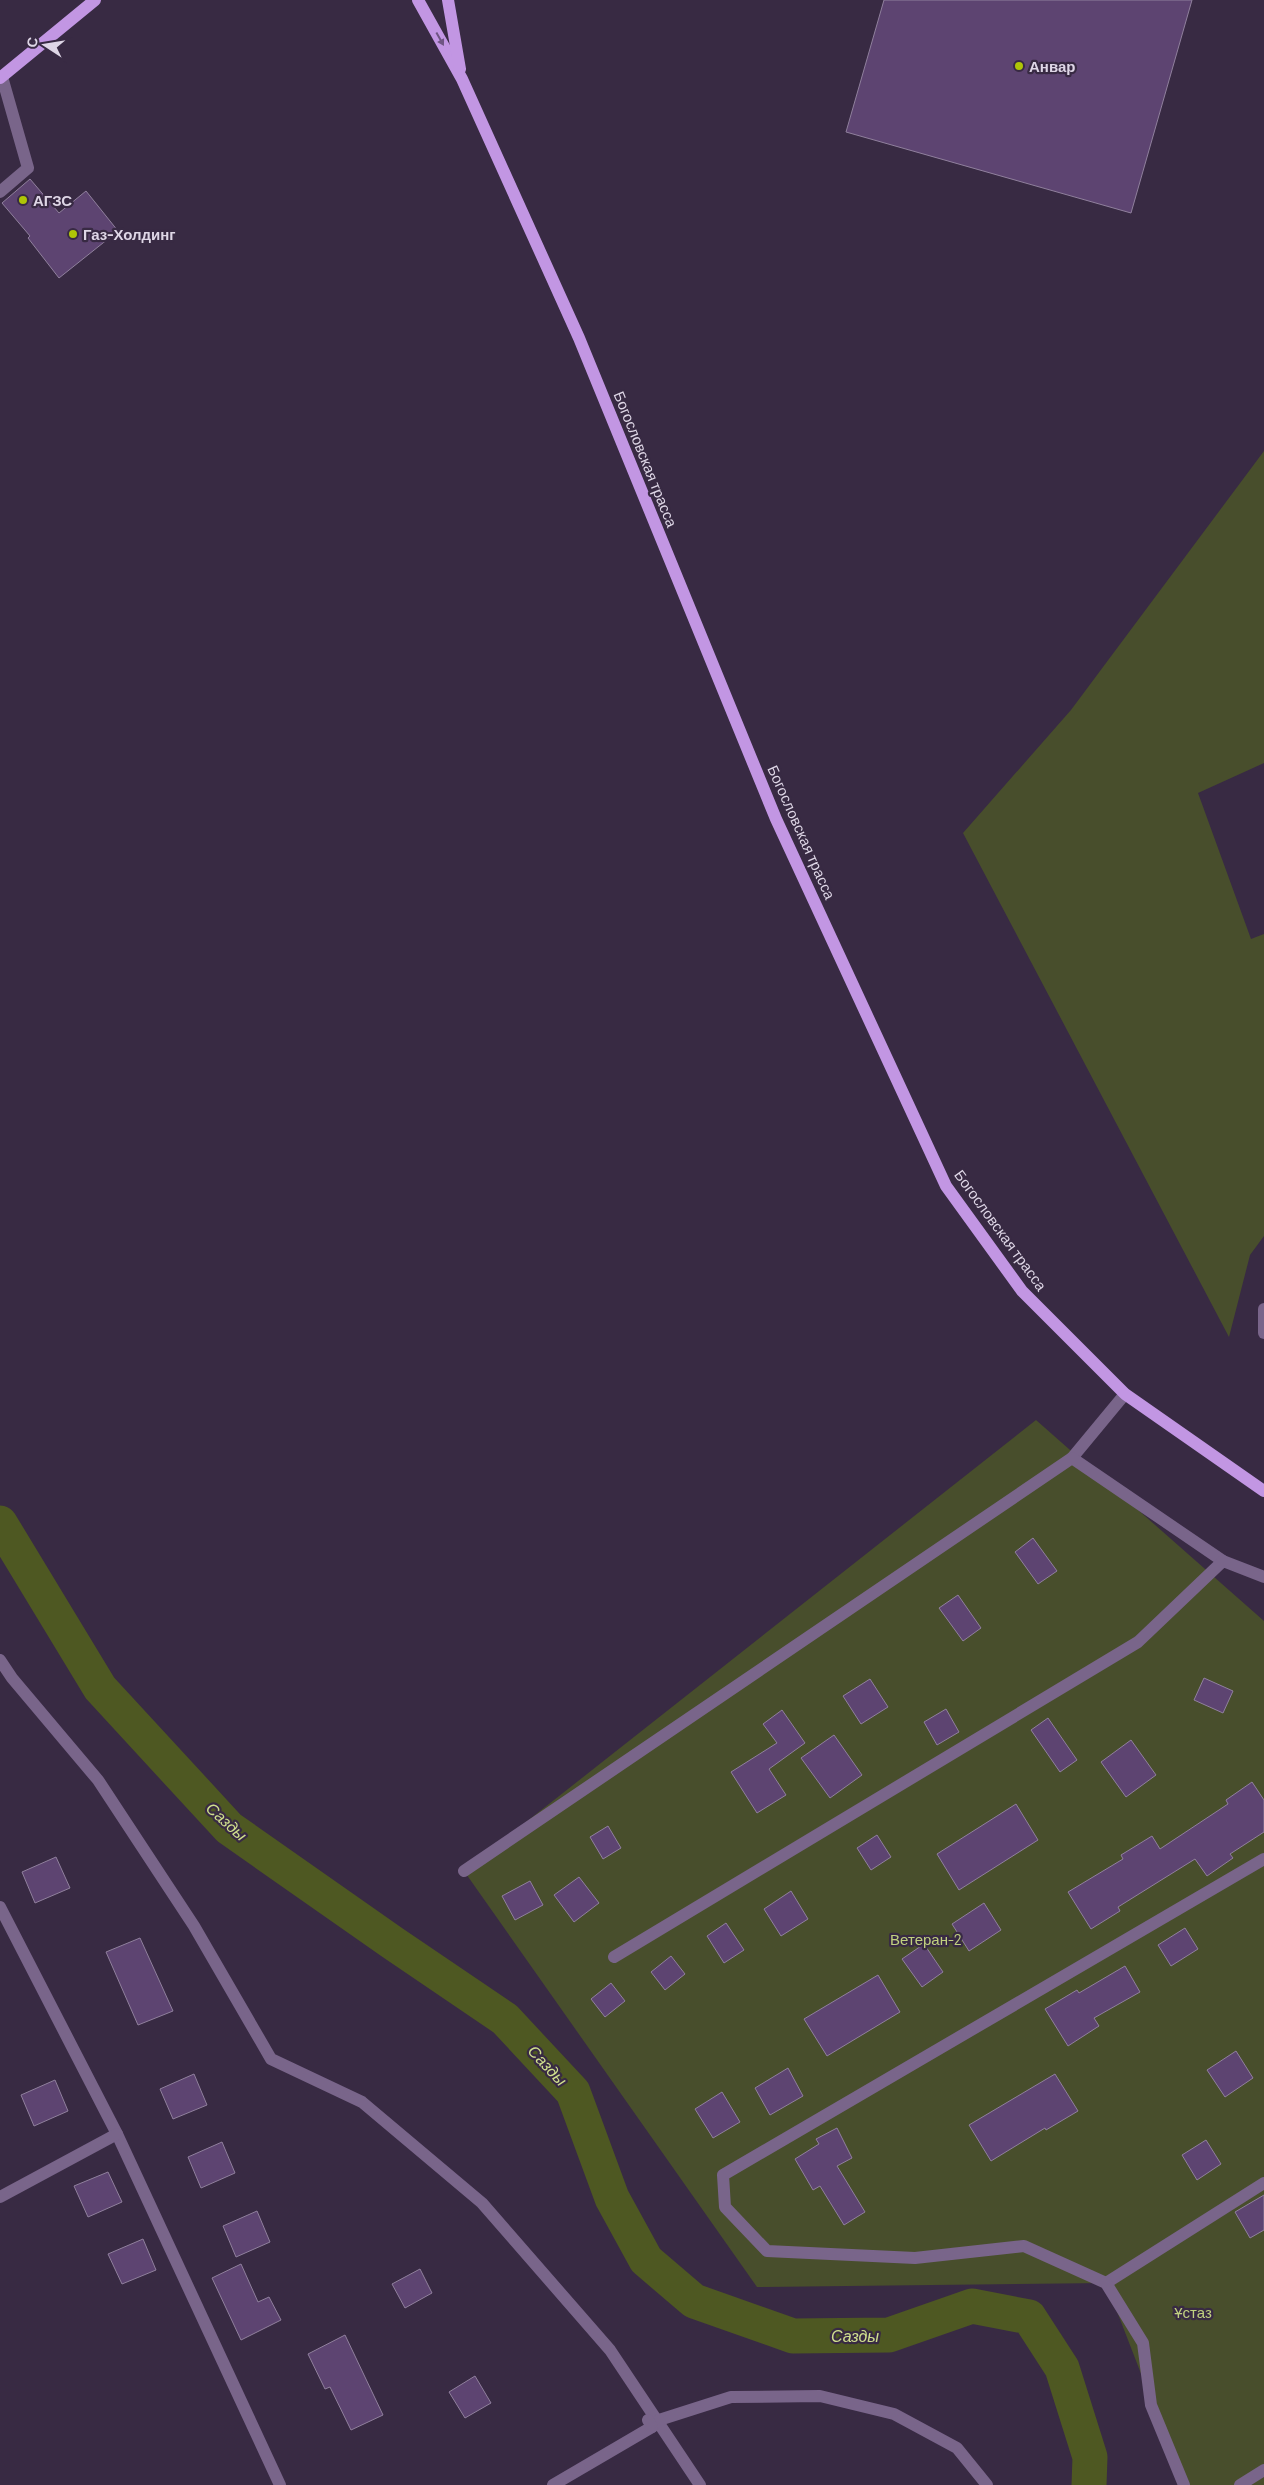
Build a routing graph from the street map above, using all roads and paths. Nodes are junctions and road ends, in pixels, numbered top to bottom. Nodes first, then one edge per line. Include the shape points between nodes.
1 (95, 0) edge
2 (418, 0) edge
3 (448, 0) edge
4 (1, 77) edge
5 (462, 79) junction
6 (0, 192) edge
7 (1264, 1309) edge
8 (1264, 1333) edge
9 (1125, 1394) junction
10 (1072, 1458) junction
11 (1264, 1491) edge
12 (1223, 1561) junction
13 (1264, 1577) edge
14 (0, 1660) edge
15 (1264, 1859) edge
16 (464, 1871) dead end
17 (0, 1907) edge
18 (614, 1957) dead end
19 (117, 2134) junction
20 (1264, 2183) edge
21 (0, 2196) edge
22 (1106, 2283) junction
23 (656, 2424) junction
24 (1264, 2470) edge
25 (280, 2485) edge
26 (553, 2485) edge
27 (700, 2485) edge
28 (987, 2485) edge
29 (1184, 2485) edge
30 (1240, 2485) edge

1 - 4 main road
2 -> 5 main road
3 - 5 main road
4 - 6 street via 28,168
5 - 9 main road, Богословская трасса via 580,338 776,819 946,1186 1022,1292
7 - 8 street
9 - 10 street
9 - 11 main road, Богословская трасса
10 - 12 street
10 - 16 street
12 - 13 street
12 - 18 street via 1138,1642
14 - 23 street via 98,1780 194,1926 271,2058 362,2102 482,2203 610,2350
15 - 22 street via 723,2175 725,2206 767,2251 915,2258 1024,2246
17 - 19 street
19 - 21 street
19 - 25 street
20 - 22 street
22 - 29 street via 1143,2343 1151,2405
23 - 26 street
23 - 27 street
23 - 28 street via 731,2397 820,2396 894,2414 957,2448
24 - 30 street

